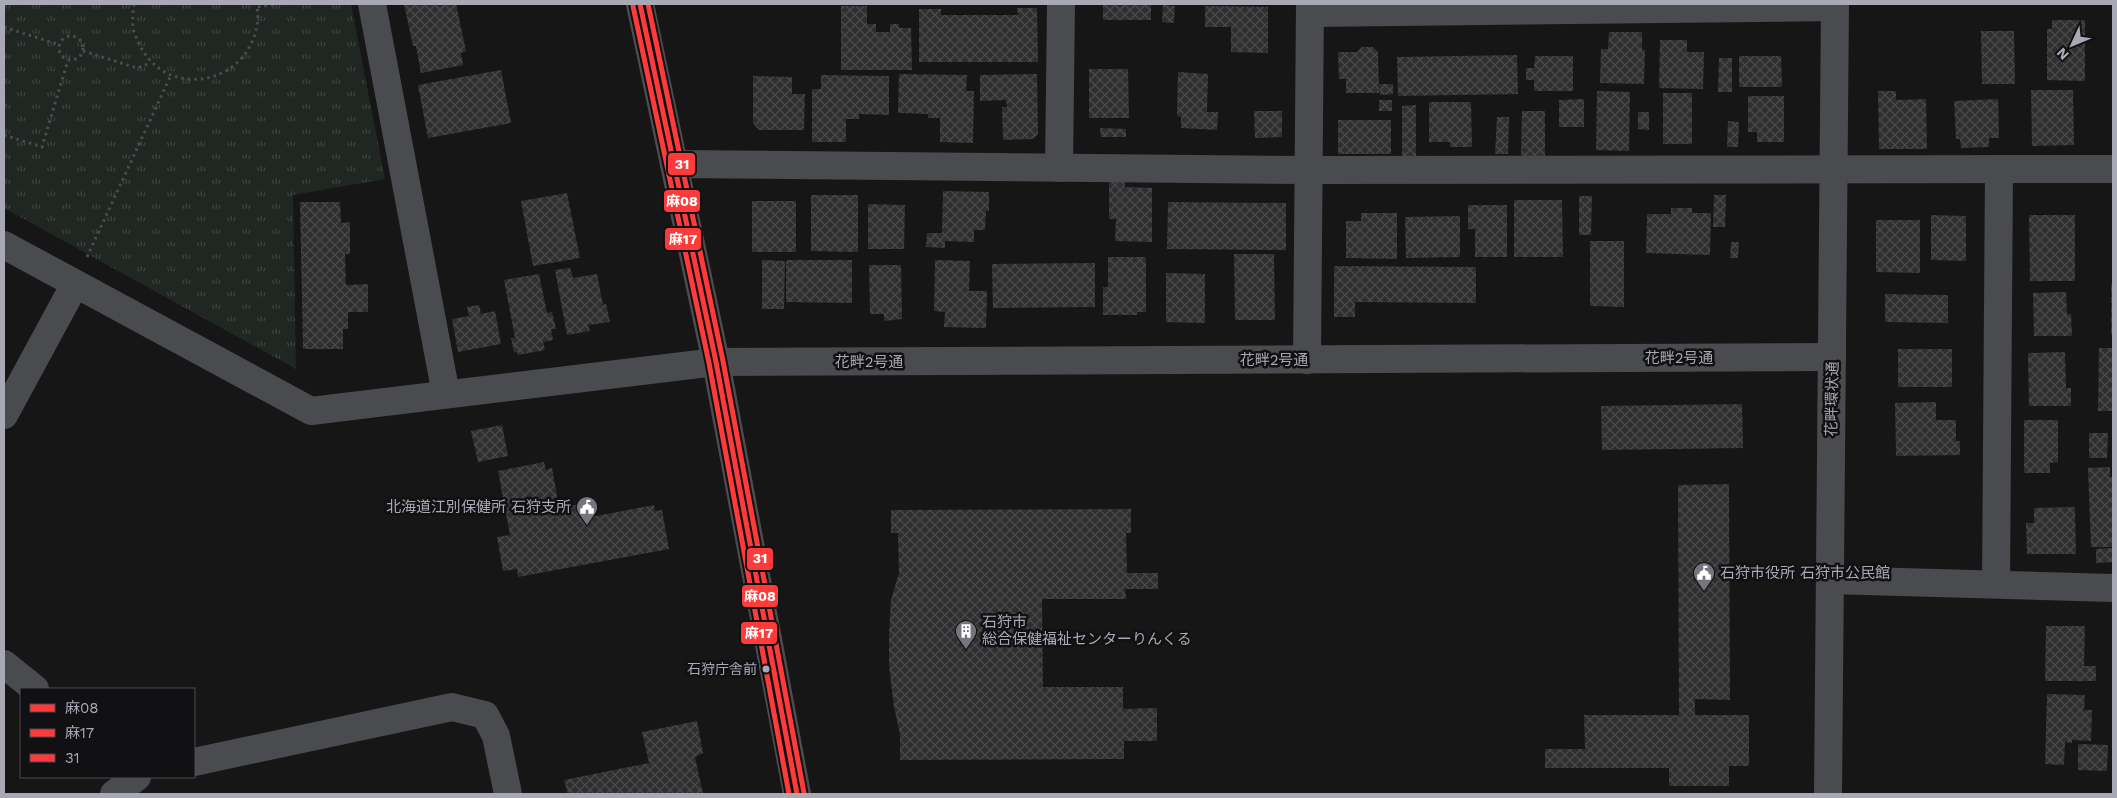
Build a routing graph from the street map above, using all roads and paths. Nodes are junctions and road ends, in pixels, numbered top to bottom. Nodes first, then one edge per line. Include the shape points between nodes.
1 (134, 4) edge
2 (277, 4) edge
3 (372, 4) edge
4 (640, 4) edge
5 (1061, 4) edge
6 (257, 5) edge
7 (1835, 5) edge
8 (1310, 8) edge
9 (4, 27) edge
10 (60, 45) junction
11 (83, 51) junction
12 (68, 60) junction
13 (152, 63) junction
14 (171, 75) junction
15 (4, 135) edge
16 (674, 164) junction
17 (1060, 168) junction
18 (1998, 169) junction
19 (2113, 169) edge
20 (1308, 170) junction
21 (1834, 170) junction
22 (4, 245) edge
23 (75, 284) junction
24 (1832, 357) junction
25 (1307, 360) junction
26 (716, 362) junction
27 (446, 394) junction
28 (4, 416) edge
29 (1830, 580) junction
30 (1996, 584) junction
31 (2113, 588) edge
32 (4, 664) edge
33 (34, 688) edge
34 (195, 762) edge
35 (136, 778) edge
36 (114, 794) edge
37 (508, 794) edge
38 (797, 794) edge
39 (1828, 794) edge

1 - 13 path via 133,28 142,50
2 - 6 path
3 - 27 street
4 - 16 main road
5 - 17 street
6 - 14 path via 254,42 241,62 220,76 198,80
7 - 8 street
7 - 21 street, 花畔環状通
8 - 20 street
9 - 10 path
10 - 11 path via 66,38 76,37
10 - 12 path via 60,52
11 - 12 path via 79,57
11 - 13 path via 137,68
12 - 15 path via 42,147
13 - 14 path
14 - 23 path
16 - 17 street
16 - 26 main road
17 - 20 street
18 - 19 street
18 - 21 street
18 - 30 street
20 - 21 street
20 - 25 street
21 - 24 street, 花畔環状通
22 - 23 street, 花畔2号通
23 - 27 street, 花畔2号通 via 311,411
23 - 28 street
24 - 25 street, 花畔2号通
24 - 29 street, 花畔環状通
25 - 26 street, 花畔2号通
26 - 27 street, 花畔2号通
26 - 38 main road
29 - 30 street
29 - 39 street, 花畔環状通
30 - 31 street
32 - 33 street
34 - 37 street via 452,707 485,714 496,736
35 - 36 street

